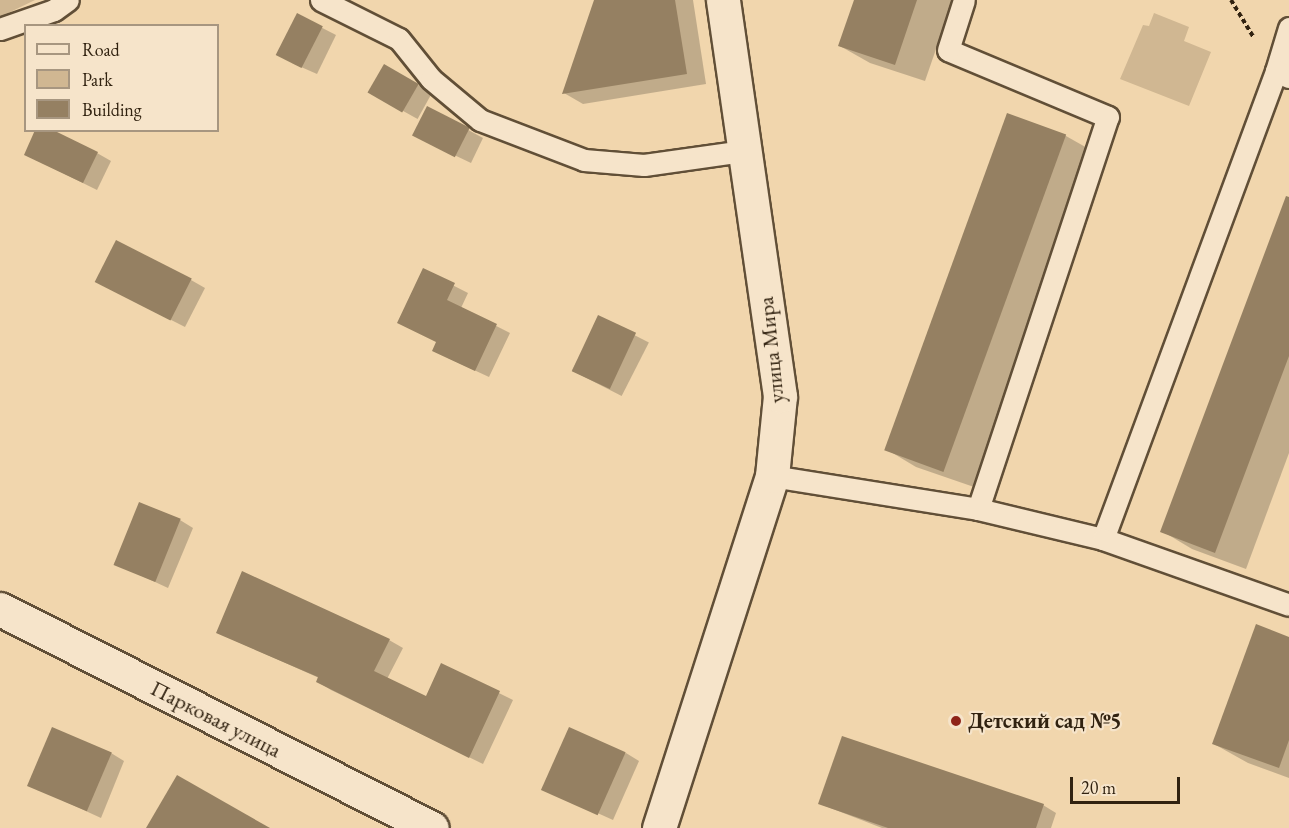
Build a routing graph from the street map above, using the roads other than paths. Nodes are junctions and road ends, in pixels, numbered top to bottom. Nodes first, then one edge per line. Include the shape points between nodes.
1 (68, 0) edge
2 (321, 0) edge
3 (723, 0) edge
4 (964, 0) edge
5 (1289, 28) edge
6 (0, 29) edge
7 (1282, 74) edge
8 (744, 151) junction
9 (772, 476) junction
10 (978, 509) junction
11 (1104, 539) junction
12 (1289, 605) edge
13 (0, 609) edge
14 (432, 828) edge
15 (659, 828) edge

1 - 6 lane via 54,10
2 - 8 lane via 399,39 431,79 480,120 584,160 645,165
3 - 8 street, улица Мира
4 - 10 lane via 948,50 1108,117
5 - 7 lane
7 - 11 lane
8 - 9 street, улица Мира via 780,396
9 - 10 lane
9 - 15 street, улица Мира
10 - 11 lane
11 - 12 lane
13 - 14 street, Парковая улица

